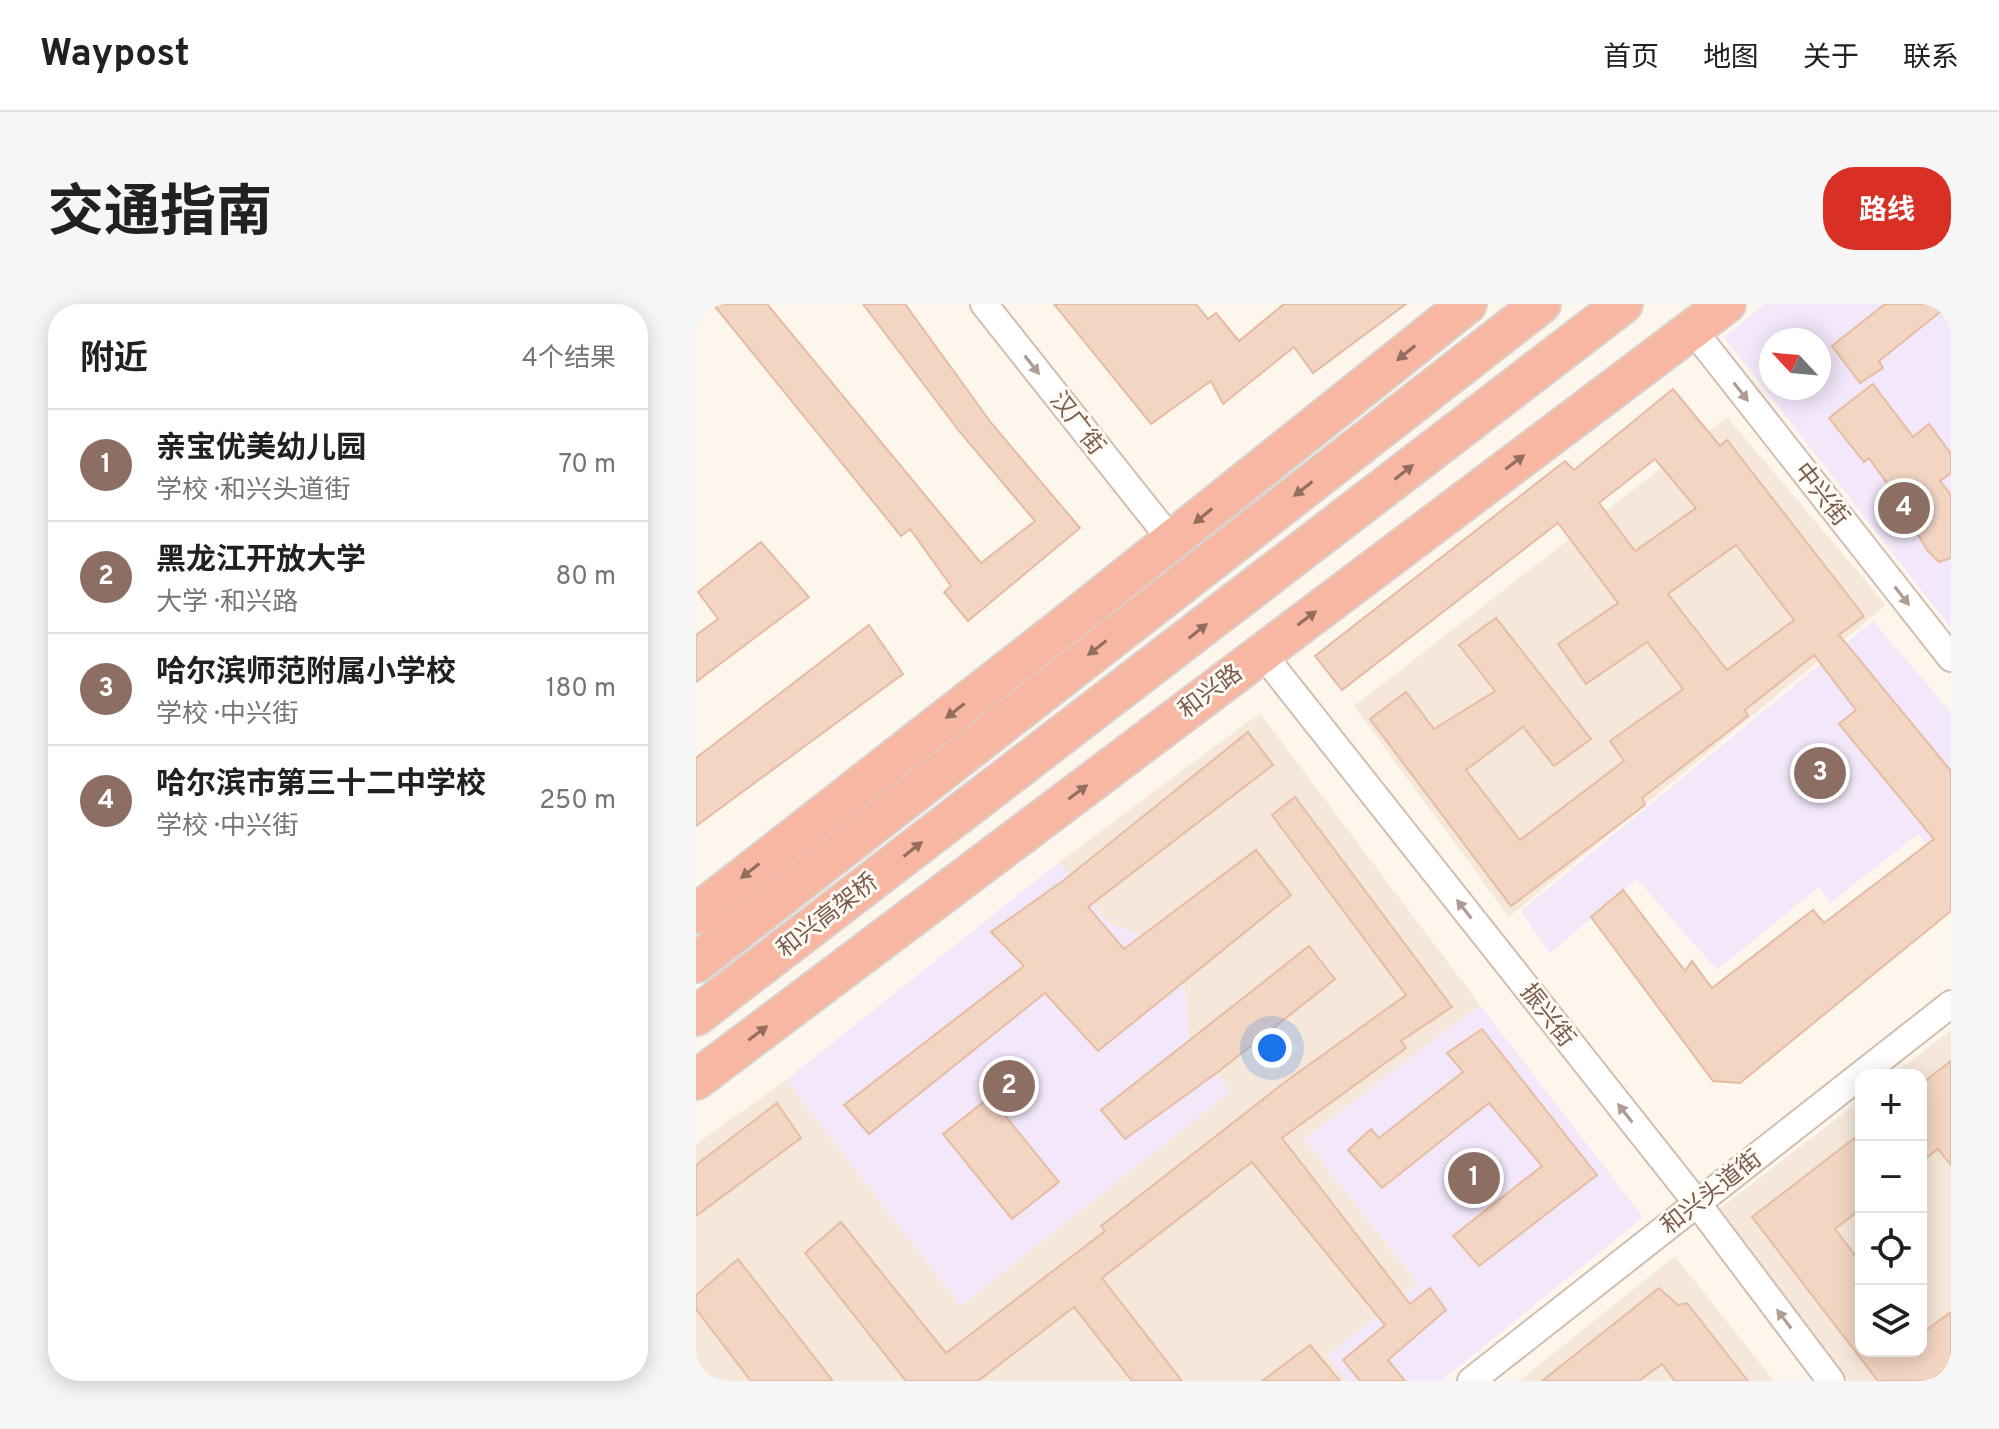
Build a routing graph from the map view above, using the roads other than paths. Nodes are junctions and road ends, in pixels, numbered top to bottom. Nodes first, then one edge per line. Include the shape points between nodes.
1 (984, 304) edge
2 (1467, 304) edge
3 (1541, 304) edge
4 (1623, 304) edge
5 (1726, 304) edge
6 (1693, 330) junction
7 (1172, 541) junction
8 (1082, 612) junction
9 (1261, 652) junction
10 (1951, 658) edge
11 (1150, 668) junction
12 (931, 780) junction
13 (943, 895) junction
14 (696, 914) edge
15 (696, 963) edge
16 (1951, 1004) edge
17 (696, 1016) edge
18 (696, 1080) edge
19 (1697, 1203) junction
20 (1471, 1381) edge
21 (1831, 1381) edge

1 -> 7 street, 汉广街
2 -> 7 highway
3 -> 12 highway
11 -> 4 highway
5 - 6 highway, 和兴路
9 -> 6 highway, 和兴路
6 -> 10 street, 中兴街
7 - 8 highway
8 - 12 highway
8 -> 14 highway
13 -> 9 highway, 和兴路
19 -> 9 street, 振兴街
11 - 13 highway
17 -> 11 highway, 和兴高架桥
12 - 15 highway, 和兴高架桥
18 -> 13 highway, 和兴路
16 - 19 street, 和兴头道街
19 - 20 street, 和兴头道街
21 -> 19 street, 振兴街

